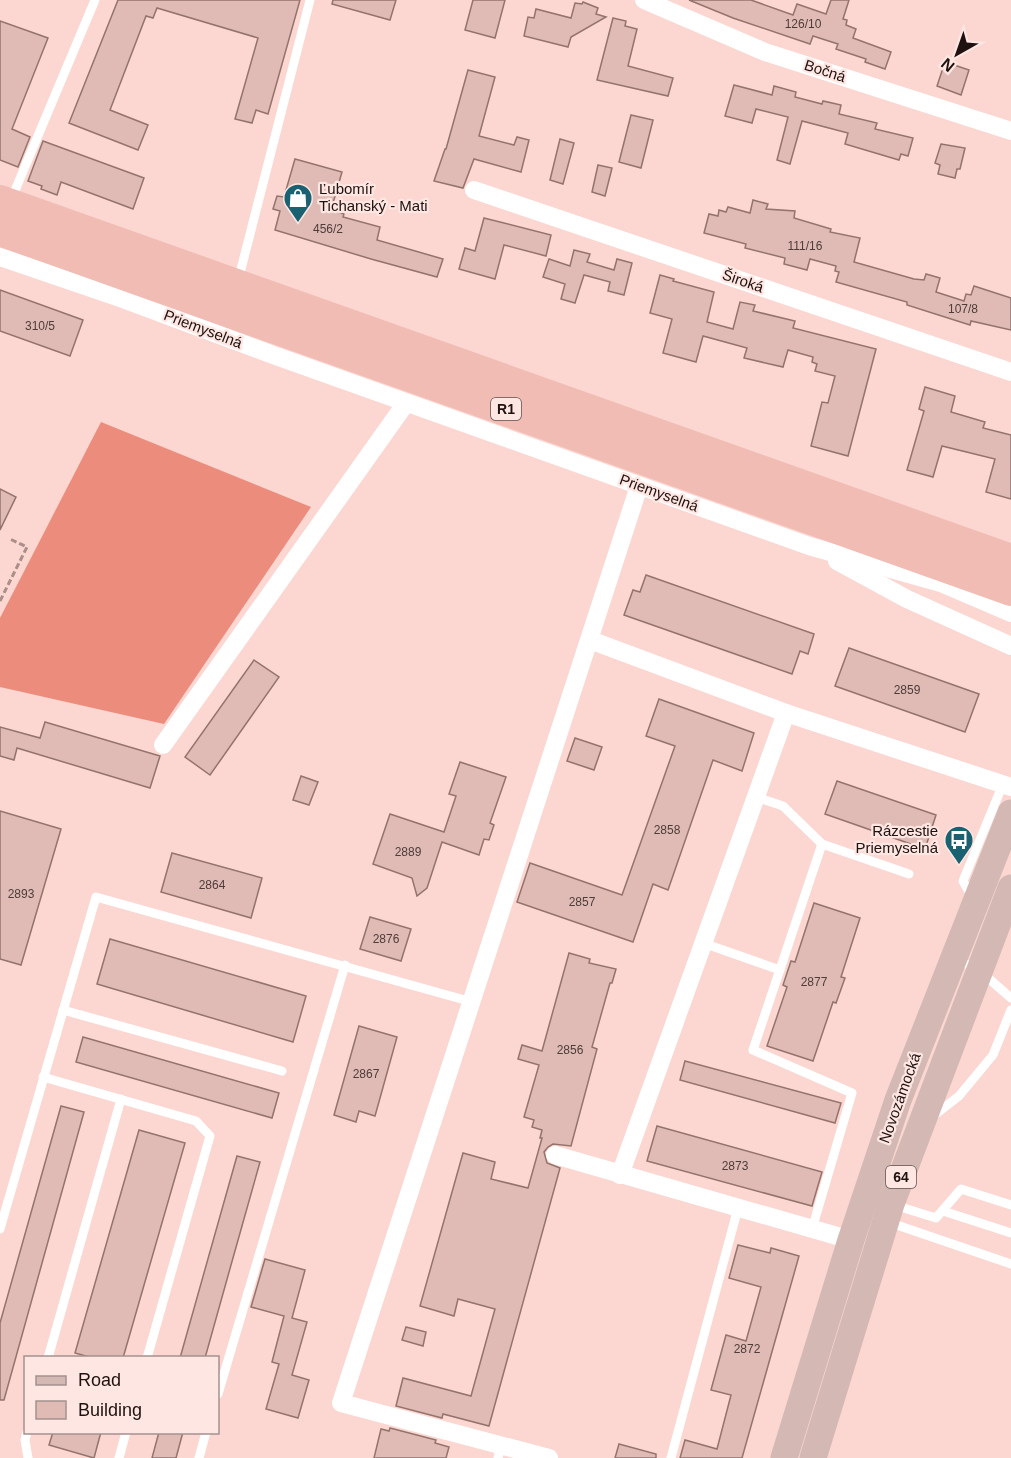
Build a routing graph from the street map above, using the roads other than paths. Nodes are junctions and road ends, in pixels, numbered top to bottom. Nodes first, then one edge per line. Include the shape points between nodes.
1 (95, 0) edge
2 (310, 0) edge
3 (644, 0) edge
4 (1011, 131) edge
5 (474, 190) dead end
6 (0, 201) edge
7 (0, 228) edge
8 (0, 257) edge
9 (236, 290) dead end
10 (233, 301) dead end
11 (224, 336) junction
12 (1011, 372) edge
13 (406, 403) junction
14 (639, 486) junction
15 (809, 546) junction
16 (1011, 560) edge
17 (1011, 590) edge
18 (1011, 613) edge
19 (590, 640) junction
20 (1011, 646) edge
21 (786, 713) junction
22 (163, 745) dead end
23 (1007, 785) edge
24 (756, 797) junction
25 (1011, 813) edge
26 (822, 844) junction
27 (909, 874) dead end
28 (1011, 888) edge
29 (976, 904) junction
30 (703, 943) junction
31 (954, 959) junction
32 (345, 965) junction
33 (780, 970) junction
34 (979, 970) junction
35 (1011, 998) edge
36 (472, 1002) junction
37 (63, 1010) junction
38 (1011, 1011) edge
39 (282, 1071) dead end
40 (43, 1077) junction
41 (121, 1100) junction
42 (919, 1127) junction
43 (555, 1155) dead end
44 (620, 1175) junction
45 (1011, 1205) edge
46 (738, 1208) junction
47 (942, 1211) junction
48 (888, 1213) junction
49 (0, 1228) edge
50 (812, 1229) junction
51 (1011, 1233) edge
52 (851, 1240) junction
53 (1011, 1264) edge
54 (49, 1356) edge
55 (148, 1356) edge
56 (219, 1391) edge
57 (26, 1434) edge
58 (125, 1434) edge
59 (205, 1434) edge
60 (500, 1452) edge
61 (27, 1458) edge
62 (118, 1458) edge
63 (199, 1458) edge
64 (549, 1458) edge
65 (671, 1458) edge
66 (784, 1458) edge
67 (813, 1458) edge

1 - 7 lane
2 - 9 lane
3 - 4 street, Bočná via 765,52
5 - 12 street, Široká
6 - 16 highway, R1
7 - 17 highway, R1
8 - 11 street, Priemyselná
10 - 11 lane
11 - 13 street, Priemyselná
13 - 14 street, Priemyselná
13 - 22 street
14 - 15 street, Priemyselná
14 - 19 street
15 - 18 street, Priemyselná via 941,583
15 - 20 street, Priemyselná via 907,599
19 - 21 street
19 - 36 street
21 - 23 street
21 - 24 street
23 - 29 lane via 963,881
24 - 26 lane via 783,806
24 - 30 street
25 - 29 main road, Novozámocká / 64
26 - 27 lane
26 - 33 lane
28 - 34 main road, Novozámocká / 64
29 - 31 main road, Novozámocká / 64
30 - 33 lane
30 - 44 street
31 - 34 lane
31 - 52 main road, Novozámocká / 64 via 898,1100
32 - 36 lane
32 - 37 lane via 96,897
32 - 56 lane
33 - 50 lane via 753,1050 852,1093
34 - 35 lane
34 - 42 main road, Novozámocká / 64
36 - 60 street via 341,1403
37 - 39 lane
37 - 40 lane
38 - 42 lane via 993,1055 959,1096
40 - 41 lane
40 - 49 lane
41 - 54 lane
41 - 55 lane via 196,1121 210,1136
42 - 48 main road, Novozámocká / 64
43 - 44 street
44 - 46 street
45 - 47 lane via 961,1189
46 - 50 street
46 - 65 lane
47 - 48 lane via 936,1218
47 - 51 lane
48 - 53 lane
48 - 67 main road, Novozámocká / 64
50 - 52 street
52 - 66 main road, Novozámocká / 64
57 - 61 lane
58 - 62 lane
59 - 63 lane
60 - 64 street

